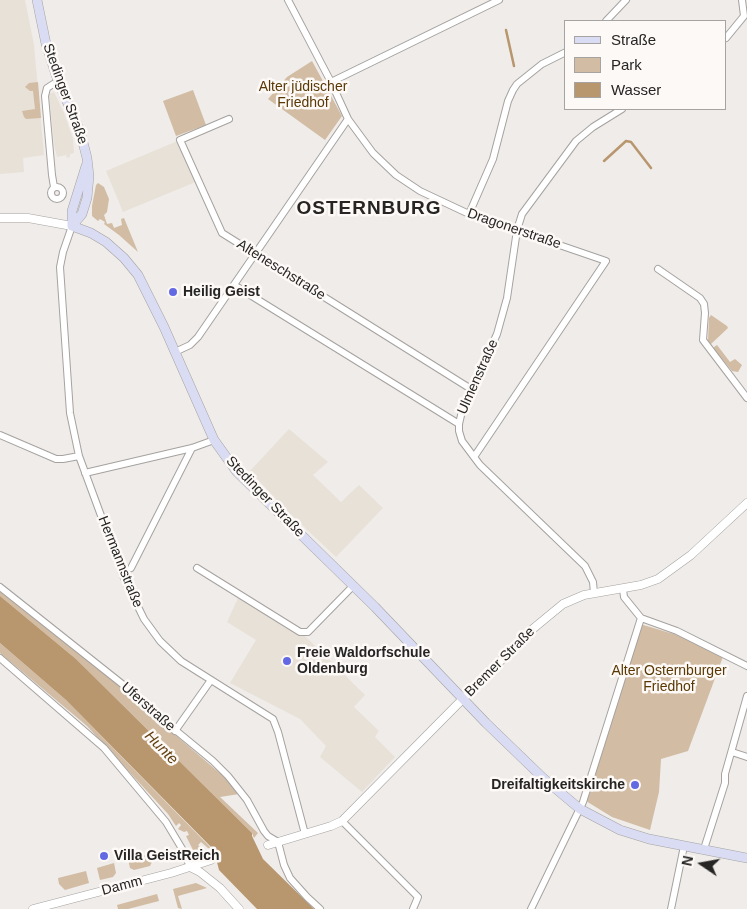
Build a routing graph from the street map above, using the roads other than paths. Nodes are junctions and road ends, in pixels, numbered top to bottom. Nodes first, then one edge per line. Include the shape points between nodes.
1 (38, 0) edge
2 (288, 0) edge
3 (499, 0) edge
4 (626, 0) edge
5 (742, 0) edge
6 (607, 20) edge
7 (727, 37) edge
8 (564, 53) edge
9 (58, 81) junction
10 (331, 82) junction
11 (620, 110) edge
12 (348, 118) junction
13 (229, 120) dead end
14 (54, 187) dead end
15 (469, 214) junction
16 (0, 218) edge
17 (72, 226) junction
18 (517, 230) junction
19 (255, 254) junction
20 (658, 270) dead end
21 (234, 285) junction
22 (175, 352) junction
23 (471, 389) junction
24 (747, 398) edge
25 (459, 424) junction
26 (0, 435) edge
27 (214, 440) junction
28 (192, 448) junction
29 (79, 456) junction
30 (474, 457) junction
31 (85, 472) junction
32 (747, 503) edge
33 (130, 568) dead end
34 (197, 568) dead end
35 (0, 586) edge
36 (353, 586) junction
37 (623, 589) junction
38 (594, 593) junction
39 (641, 618) junction
40 (0, 658) edge
41 (747, 666) edge
42 (211, 680) junction
43 (747, 696) edge
44 (463, 698) junction
45 (175, 731) junction
46 (732, 752) junction
47 (747, 757) edge
48 (580, 809) junction
49 (342, 821) junction
50 (305, 834) junction
51 (278, 842) junction
52 (268, 845) dead end
53 (684, 846) junction
54 (704, 849) junction
55 (747, 858) edge
56 (211, 860) dead end
57 (190, 867) junction
58 (32, 909) edge
59 (239, 909) edge
60 (320, 909) edge
61 (413, 909) edge
62 (531, 909) edge
63 (671, 909) edge

1 - 9 main road, Stedinger Straße via 46,44
2 - 10 street, Dragonerstraße
3 - 10 street
4 - 6 street
5 - 7 street via 744,16
8 - 15 street via 542,64 513,90 494,159
9 - 14 street via 48,88 45,96
9 - 17 main road, Stedinger Straße via 80,131 87,158 72,211
10 - 12 street, Dragonerstraße
11 - 18 street, Ulmenstraße via 576,141 522,214
12 - 15 street, Dragonerstraße via 373,152 396,175 420,191
12 - 19 street
13 - 19 street, Alteneschstraße via 180,140 222,233
15 - 18 street, Dragonerstraße
16 - 17 street via 28,218
17 - 22 main road, Stedinger Straße via 106,242 132,267
17 - 29 street, Hermannstraße via 60,268 70,413
18 - 23 street, Ulmenstraße via 507,298 497,334
18 - 30 street, Dragonerstraße via 606,261
19 - 21 street
19 - 23 street, Alteneschstraße
20 - 24 street via 700,298 705,312 703,340
21 - 22 street via 193,343
21 - 25 street
22 - 27 main road, Stedinger Straße
23 - 25 street, Ulmenstraße
25 - 30 street, Ulmenstraße via 462,441
26 - 29 street via 56,458
27 - 28 street
27 - 36 main road, Stedinger Straße via 237,472
28 - 31 street
28 - 33 street
29 - 31 street, Hermannstraße
30 - 38 street, Ulmenstraße via 585,566 593,582
31 - 42 street, Hermannstraße via 124,578 144,619 160,641 181,661
32 - 37 street, Bremer Straße via 680,564 649,583
34 - 36 street via 300,632 308,632
35 - 45 street, Uferstraße via 131,691
36 - 44 main road, Stedinger Straße
37 - 38 street, Bremer Straße
37 - 39 street via 624,597
38 - 44 street, Bremer Straße via 573,598 553,611
39 - 41 street via 677,631
39 - 48 street
40 - 57 street via 104,748 166,822
42 - 45 street
42 - 50 street, Hermannstraße via 273,719
43 - 46 street
44 - 48 main road, Stedinger Straße via 543,778
44 - 49 street, Bremer Straße
45 - 51 street, Uferstraße via 228,776 247,800 264,831
46 - 47 street
46 - 54 street via 724,789
48 - 53 main road, Stedinger Straße via 620,830
48 - 62 street
49 - 50 street, Bremer Straße
49 - 61 street via 418,896
50 - 51 street, Bremer Straße
51 - 52 street, Bremer Straße
51 - 60 street via 290,878
53 - 54 main road, Stedinger Straße
53 - 63 street
54 - 55 main road, Stedinger Straße
56 - 57 street, Damm
57 - 58 street, Damm
57 - 59 street via 215,884

